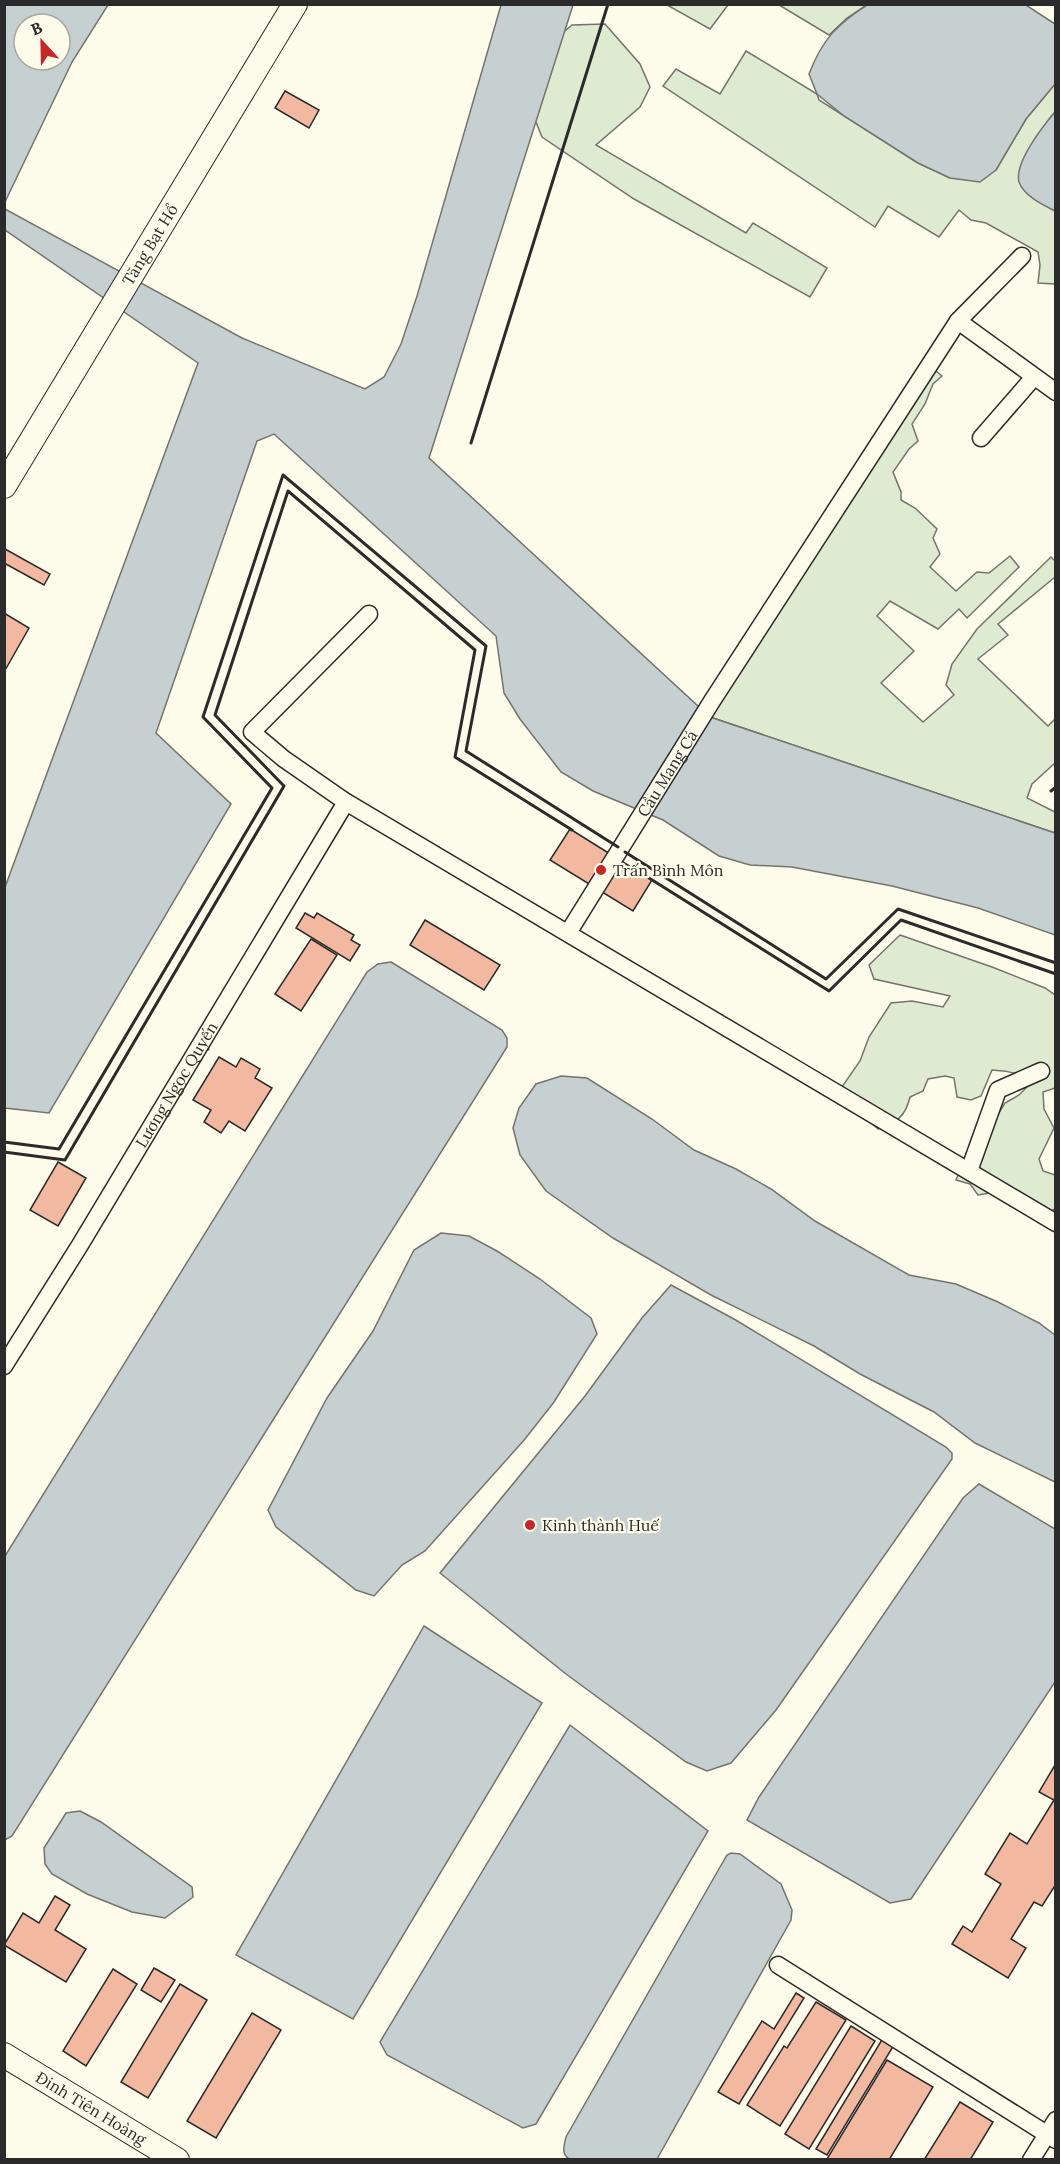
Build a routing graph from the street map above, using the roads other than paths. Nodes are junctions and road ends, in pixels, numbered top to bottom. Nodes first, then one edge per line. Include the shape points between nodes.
1 (295, 4) edge
2 (1022, 255) dead end
3 (958, 321) junction
4 (1034, 377) junction
5 (1056, 392) edge
6 (981, 438) dead end
7 (4, 486) edge
8 (369, 614) dead end
9 (346, 802) junction
10 (568, 933) junction
11 (1041, 1071) dead end
12 (969, 1171) junction
13 (1056, 1223) edge
14 (4, 1366) edge
15 (778, 1965) dead end
16 (4, 2055) edge
17 (1052, 2132) edge
18 (177, 2160) edge
19 (1031, 2160) edge

1 - 7 main road, Tăng Bạt Hổ
2 - 3 street, Cầu Mang Cá
3 - 4 street
3 - 10 street, Cầu Mang Cá via 712,701
4 - 5 street
4 - 6 street
8 - 9 street via 252,732
9 - 10 street
9 - 14 street, Lương Ngọc Quyến
10 - 12 street
11 - 12 street via 998,1090
12 - 13 street
15 - 17 street
16 - 18 main road, Đinh Tiên Hoàng
17 - 19 street

